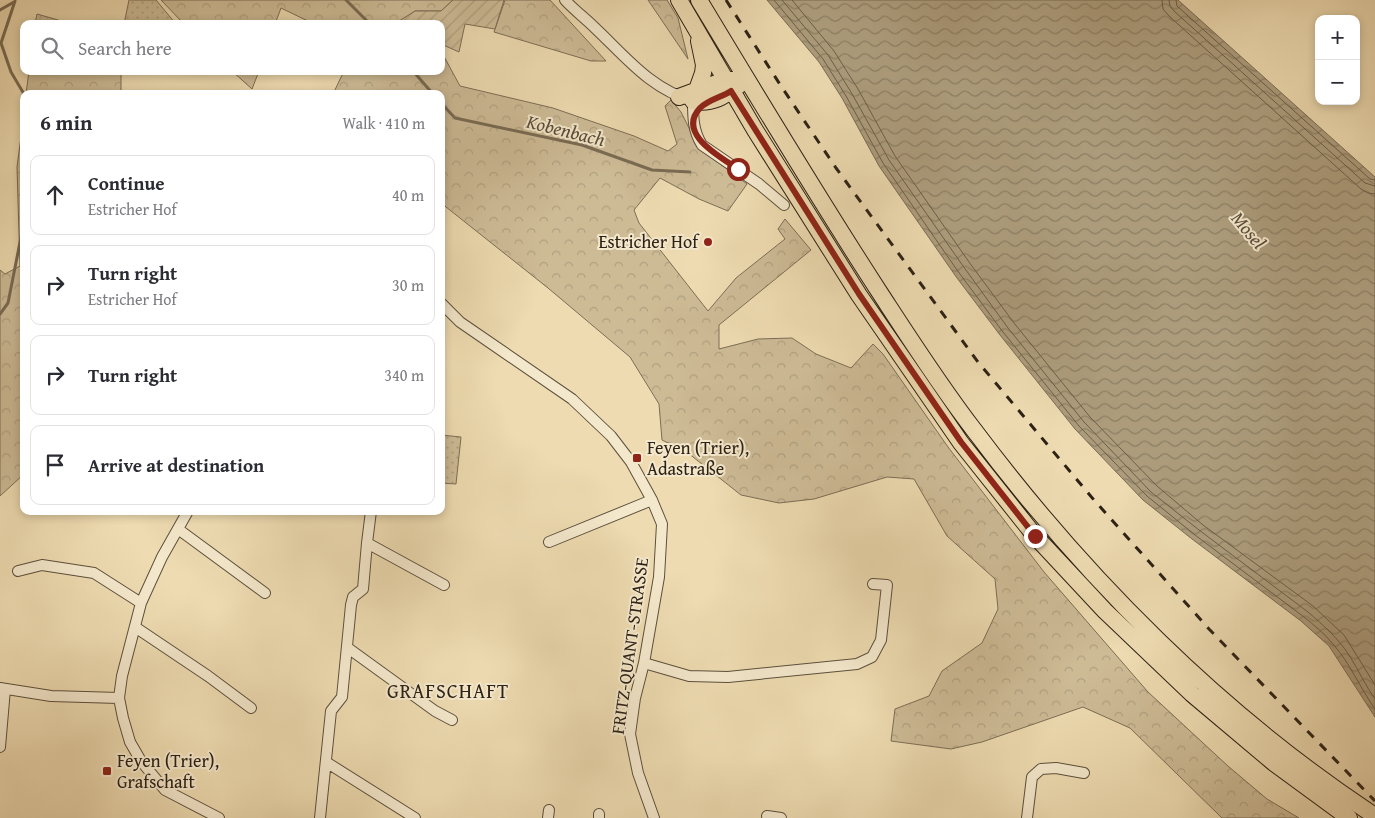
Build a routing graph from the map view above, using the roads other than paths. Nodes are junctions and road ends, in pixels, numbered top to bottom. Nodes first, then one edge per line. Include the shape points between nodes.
1 (565, 0) edge
2 (679, 0) edge
3 (699, 0) edge
4 (696, 27) junction
5 (746, 79) junction
6 (728, 85) junction
7 (689, 96) junction
8 (710, 102) junction
9 (694, 123) junction
10 (784, 205) dead end
11 (445, 306) edge
12 (652, 500) junction
13 (185, 515) edge
14 (370, 515) edge
15 (178, 529) junction
16 (549, 542) dead end
17 (367, 543) junction
18 (18, 571) dead end
19 (873, 584) dead end
20 (444, 585) dead end
21 (265, 593) dead end
22 (141, 603) junction
23 (135, 626) junction
24 (348, 648) junction
25 (644, 663) junction
26 (3, 689) edge
27 (119, 698) junction
28 (250, 708) dead end
29 (452, 720) dead end
30 (0, 747) edge
31 (326, 762) junction
32 (1084, 773) dead end
33 (767, 816) dead end
34 (1375, 816) edge
35 (219, 818) edge
36 (320, 818) edge
37 (415, 818) edge
38 (654, 818) edge
39 (781, 818) edge
40 (1027, 818) edge
41 (1349, 818) edge

1 - 7 street via 658,86
2 - 4 main road
3 - 5 main road
4 - 6 main road
4 - 7 main road via 704,65
5 - 6 main road
5 - 34 main road via 909,337 973,430 1048,524 1117,599 1204,682 1278,745
6 - 7 main road
6 - 8 main road
6 - 41 main road via 859,294 961,442 1035,536 1105,611 1192,694 1274,763
7 - 8 main road via 704,103
7 - 9 street
8 - 9 street via 696,113
9 - 10 street via 702,145
11 - 12 street, FRITZ-QUANT-STRASSE via 460,322 572,398 611,436 631,462
12 - 16 street
12 - 25 street, FRITZ-QUANT-STRASSE via 662,524 662,533 659,577
13 - 15 street
14 - 17 street
15 - 21 street
15 - 22 street
17 - 20 street
17 - 24 street via 362,589 353,596 351,605
18 - 22 street via 42,565 94,573
19 - 25 street via 888,585 881,640 872,657 857,664 728,677 689,676
22 - 23 street
23 - 27 street
23 - 28 street
24 - 29 street
24 - 31 street via 342,697 331,711
25 - 38 street, FRITZ-QUANT-STRASSE via 630,734 638,773
26 - 27 street via 51,696
26 - 30 street
27 - 35 street via 130,742 165,790
31 - 36 street
31 - 37 street
32 - 40 street via 1041,769 1032,777
33 - 39 street

